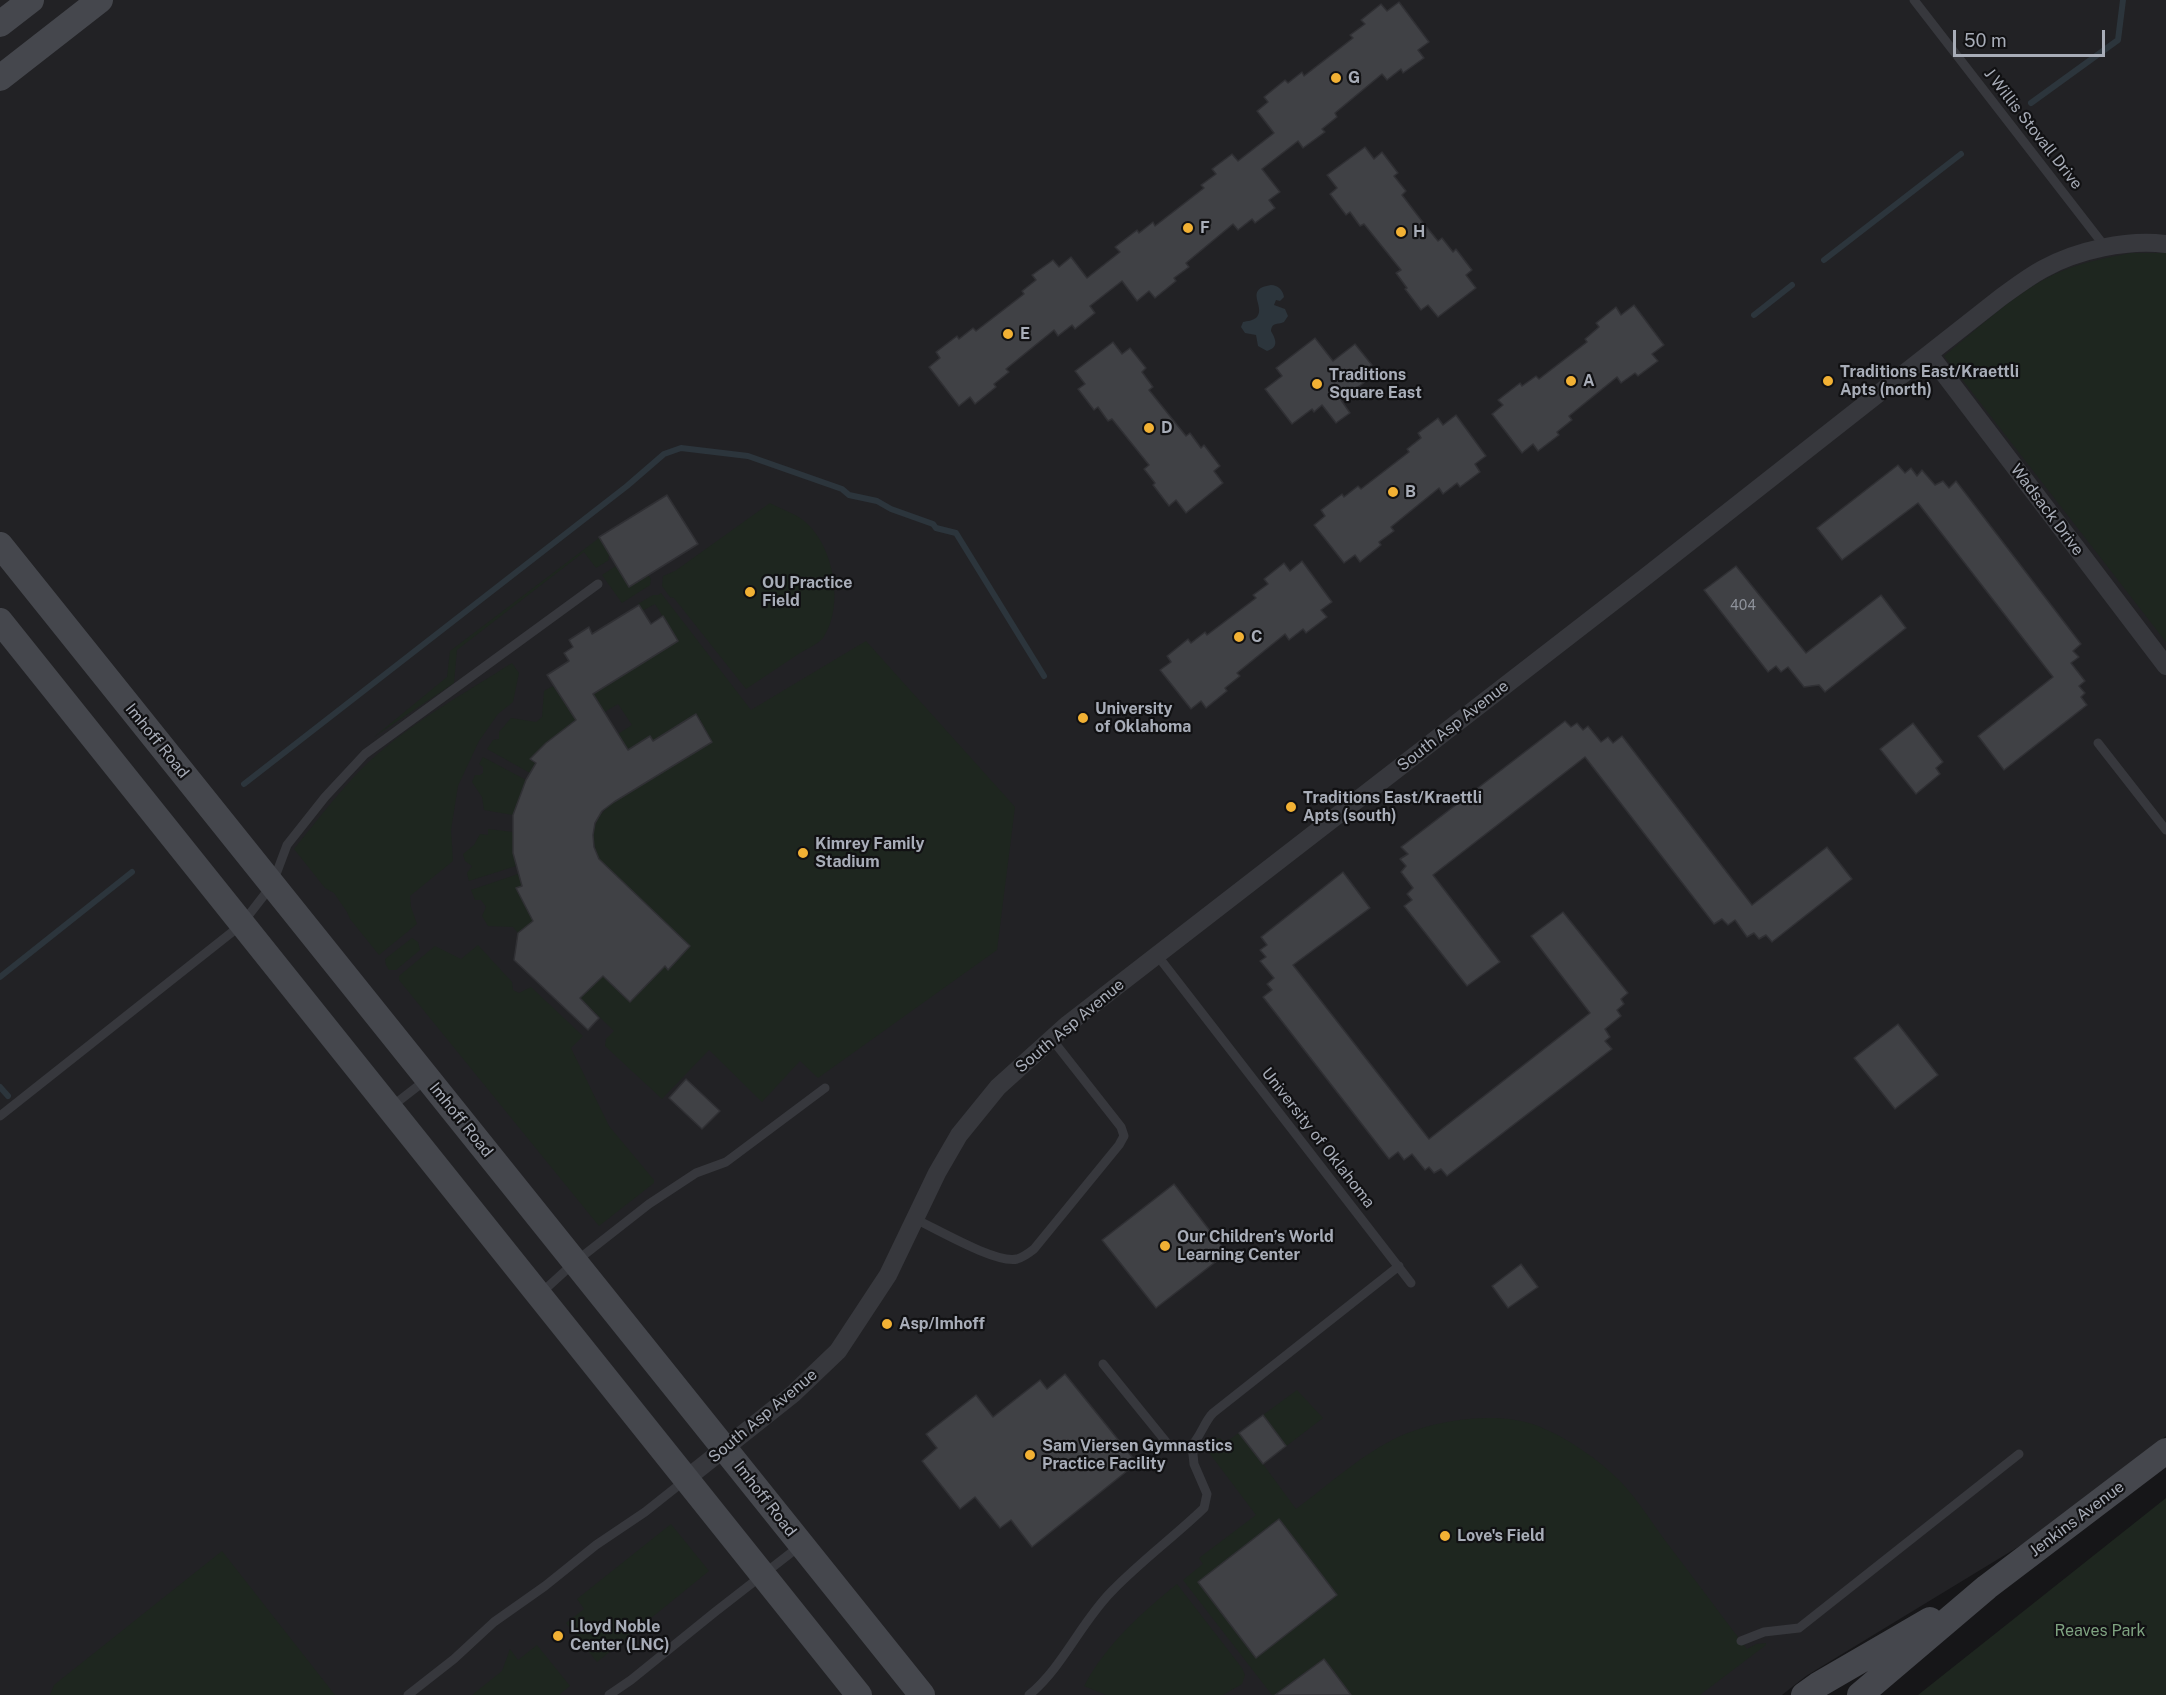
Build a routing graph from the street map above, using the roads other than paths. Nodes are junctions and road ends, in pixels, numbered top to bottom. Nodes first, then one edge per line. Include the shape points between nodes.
1 (31, 0) edge
2 (100, 0) edge
3 (1914, 0) edge
4 (0, 24) edge
5 (0, 78) edge
6 (2166, 244) edge
7 (2106, 248) junction
8 (1929, 354) junction
9 (0, 545) edge
10 (598, 584) dead end
11 (0, 621) edge
12 (2166, 666) edge
13 (2098, 744) dead end
14 (2166, 830) edge
15 (272, 885) junction
16 (242, 925) junction
17 (1157, 954) junction
18 (1051, 1038) junction
19 (427, 1078) junction
20 (825, 1088) dead end
21 (389, 1109) junction
22 (0, 1116) edge
23 (915, 1219) junction
24 (575, 1262) junction
25 (1398, 1266) junction
26 (1411, 1283) dead end
27 (539, 1295) junction
28 (1102, 1364) dead end
29 (1192, 1445) junction
30 (724, 1449) junction
31 (2166, 1451) edge
32 (2019, 1454) dead end
33 (686, 1479) junction
34 (801, 1545) junction
35 (764, 1576) junction
36 (1988, 1587) junction
37 (1741, 1641) dead end
38 (408, 1695) edge
39 (609, 1695) edge
40 (859, 1695) edge
41 (922, 1695) edge
42 (1029, 1695) edge
43 (1804, 1695) edge
44 (1860, 1695) edge

1 - 4 main road
2 - 5 main road
3 - 7 lane, J Willis Stovall Drive
6 - 7 street, South Asp Avenue
7 - 8 street, South Asp Avenue via 2063,259 2043,269
8 - 12 street, Wadsack Drive
8 - 17 street, South Asp Avenue
9 - 15 main road, Imhoff Road
10 - 15 lane via 365,754 287,845
11 - 16 main road
13 - 14 lane
15 - 16 lane
15 - 19 main road, Imhoff Road
16 - 21 main road
16 - 22 lane
17 - 18 street, South Asp Avenue
17 - 25 lane, University of Oklahoma
18 - 23 street, South Asp Avenue via 979,1108 942,1164
18 - 23 lane via 1121,1127 1124,1136 1119,1145 1034,1249 1018,1259 990,1254
19 - 21 lane
19 - 24 main road, Imhoff Road
20 - 24 lane via 726,1162 696,1173 649,1204
21 - 27 main road
23 - 30 street, South Asp Avenue via 888,1275 838,1351 793,1394
24 - 27 lane
24 - 30 main road, Imhoff Road
25 - 26 lane, University of Oklahoma
25 - 29 lane via 1213,1413
27 - 33 main road
28 - 29 lane via 1167,1443 1179,1448
29 - 42 lane via 1194,1464 1207,1494 1204,1508 1112,1591
30 - 33 street, South Asp Avenue
30 - 34 main road, Imhoff Road
31 - 36 main road, Jenkins Avenue
32 - 37 lane via 1799,1628 1764,1632
33 - 35 main road
33 - 38 lane via 494,1622
34 - 35 lane
34 - 41 main road, Imhoff Road
35 - 39 lane
35 - 40 main road
36 - 43 main road, Jenkins Avenue
36 - 44 main road, Jenkins Avenue

